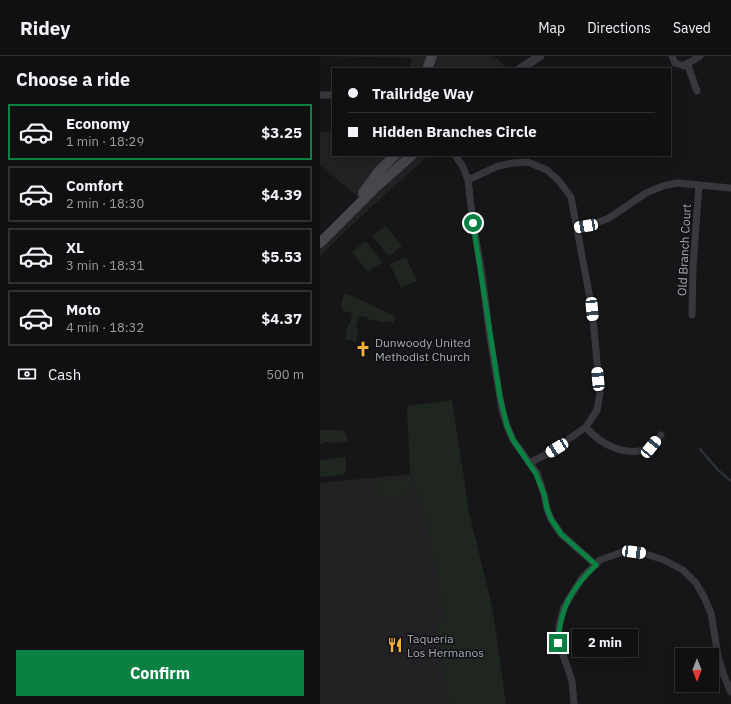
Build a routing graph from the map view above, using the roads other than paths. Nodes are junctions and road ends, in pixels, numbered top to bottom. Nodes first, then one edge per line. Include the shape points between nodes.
1 (432, 56) edge
2 (540, 56) edge
3 (672, 56) edge
4 (698, 57) edge
5 (688, 63) junction
6 (427, 68) edge
7 (522, 68) edge
8 (697, 91) dead end
9 (320, 94) edge
10 (332, 95) edge
11 (394, 156) edge
12 (411, 156) edge
13 (456, 156) edge
14 (528, 159) edge
15 (468, 180) junction
16 (699, 185) junction
17 (731, 188) edge
18 (358, 204) junction
19 (578, 227) junction
20 (320, 243) edge
21 (692, 315) dead end
22 (586, 427) junction
23 (661, 435) dead end
24 (529, 463) junction
25 (596, 565) junction
26 (731, 692) edge
27 (574, 704) edge

1 - 6 main road
2 - 7 street
3 - 5 street via 674,62 684,66
4 - 5 street
5 - 8 street
9 - 10 street
11 - 18 main road via 375,176
12 - 18 main road
13 - 15 street
14 - 15 street via 498,166
14 - 19 street via 547,170 571,197
15 - 24 street via 502,410 513,440
16 - 17 street
16 - 19 street via 677,183 663,186 646,193 608,218
16 - 21 street, Old Branch Court
18 - 20 main road
19 - 22 street via 592,309 600,393 597,410
22 - 23 street via 605,444 628,451 651,447
22 - 24 street via 549,453
24 - 25 street via 540,482 551,519 561,534
25 - 26 street via 600,560 625,551 643,553 683,570 696,583 711,613 718,656
25 - 27 street via 582,578 571,595 564,607 559,626 558,643 572,681

